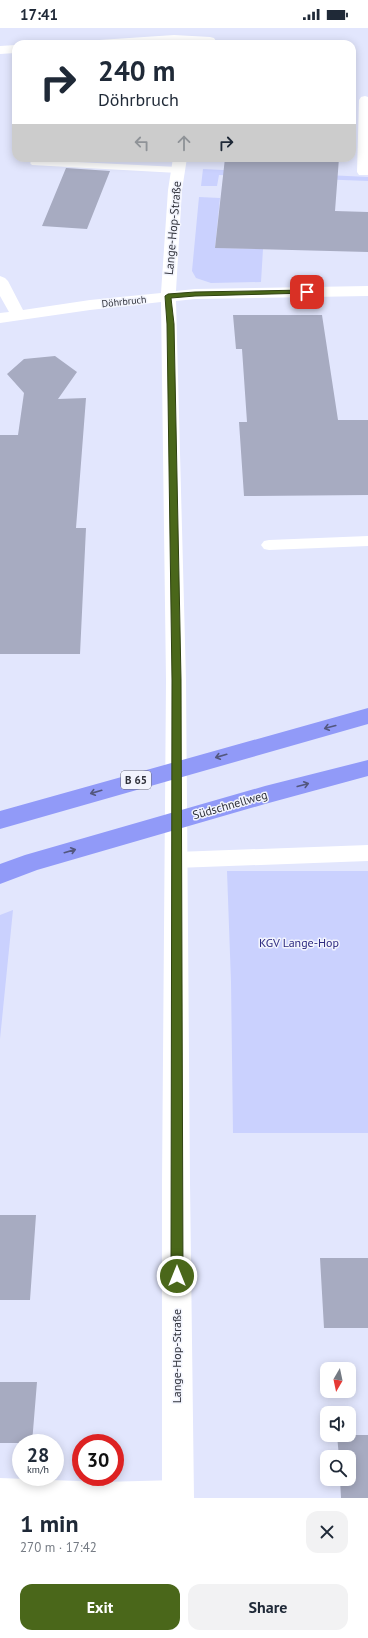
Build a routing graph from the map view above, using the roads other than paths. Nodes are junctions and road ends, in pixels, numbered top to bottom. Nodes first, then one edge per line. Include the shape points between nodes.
1 (213, 28) edge
2 (159, 40) edge
3 (183, 40) edge
4 (210, 40) edge
5 (12, 49) edge
6 (0, 50) edge
7 (365, 100) dead end
8 (358, 129) edge
9 (36, 163) dead end
10 (179, 164) edge
11 (364, 172) dead end
12 (0, 281) edge
13 (368, 291) edge
14 (168, 296) junction
15 (18, 315) junction
16 (0, 318) edge
17 (368, 541) edge
18 (269, 545) dead end
19 (368, 716) edge
20 (368, 768) edge
21 (7, 817) edge
22 (368, 853) edge
23 (176, 860) junction
24 (0, 874) edge
25 (0, 1491) edge
26 (178, 1495) edge

1 - 4 street
2 - 3 street
5 - 6 street
7 - 8 street
8 - 11 street
9 - 10 lane
10 - 14 street, Lange-Hop-Straße
12 - 15 street
13 - 14 street, Döhrbruch via 202,293
14 - 15 street, Döhrbruch
14 - 23 street, Lange-Hop-Straße via 176,680
15 - 16 street, Döhrbruch
17 - 18 lane
19 -> 21 highway, B 65
24 -> 20 highway, Südschnellweg via 33,862 265,795
22 - 23 lane
23 - 26 street, Lange-Hop-Straße
25 - 26 lane

